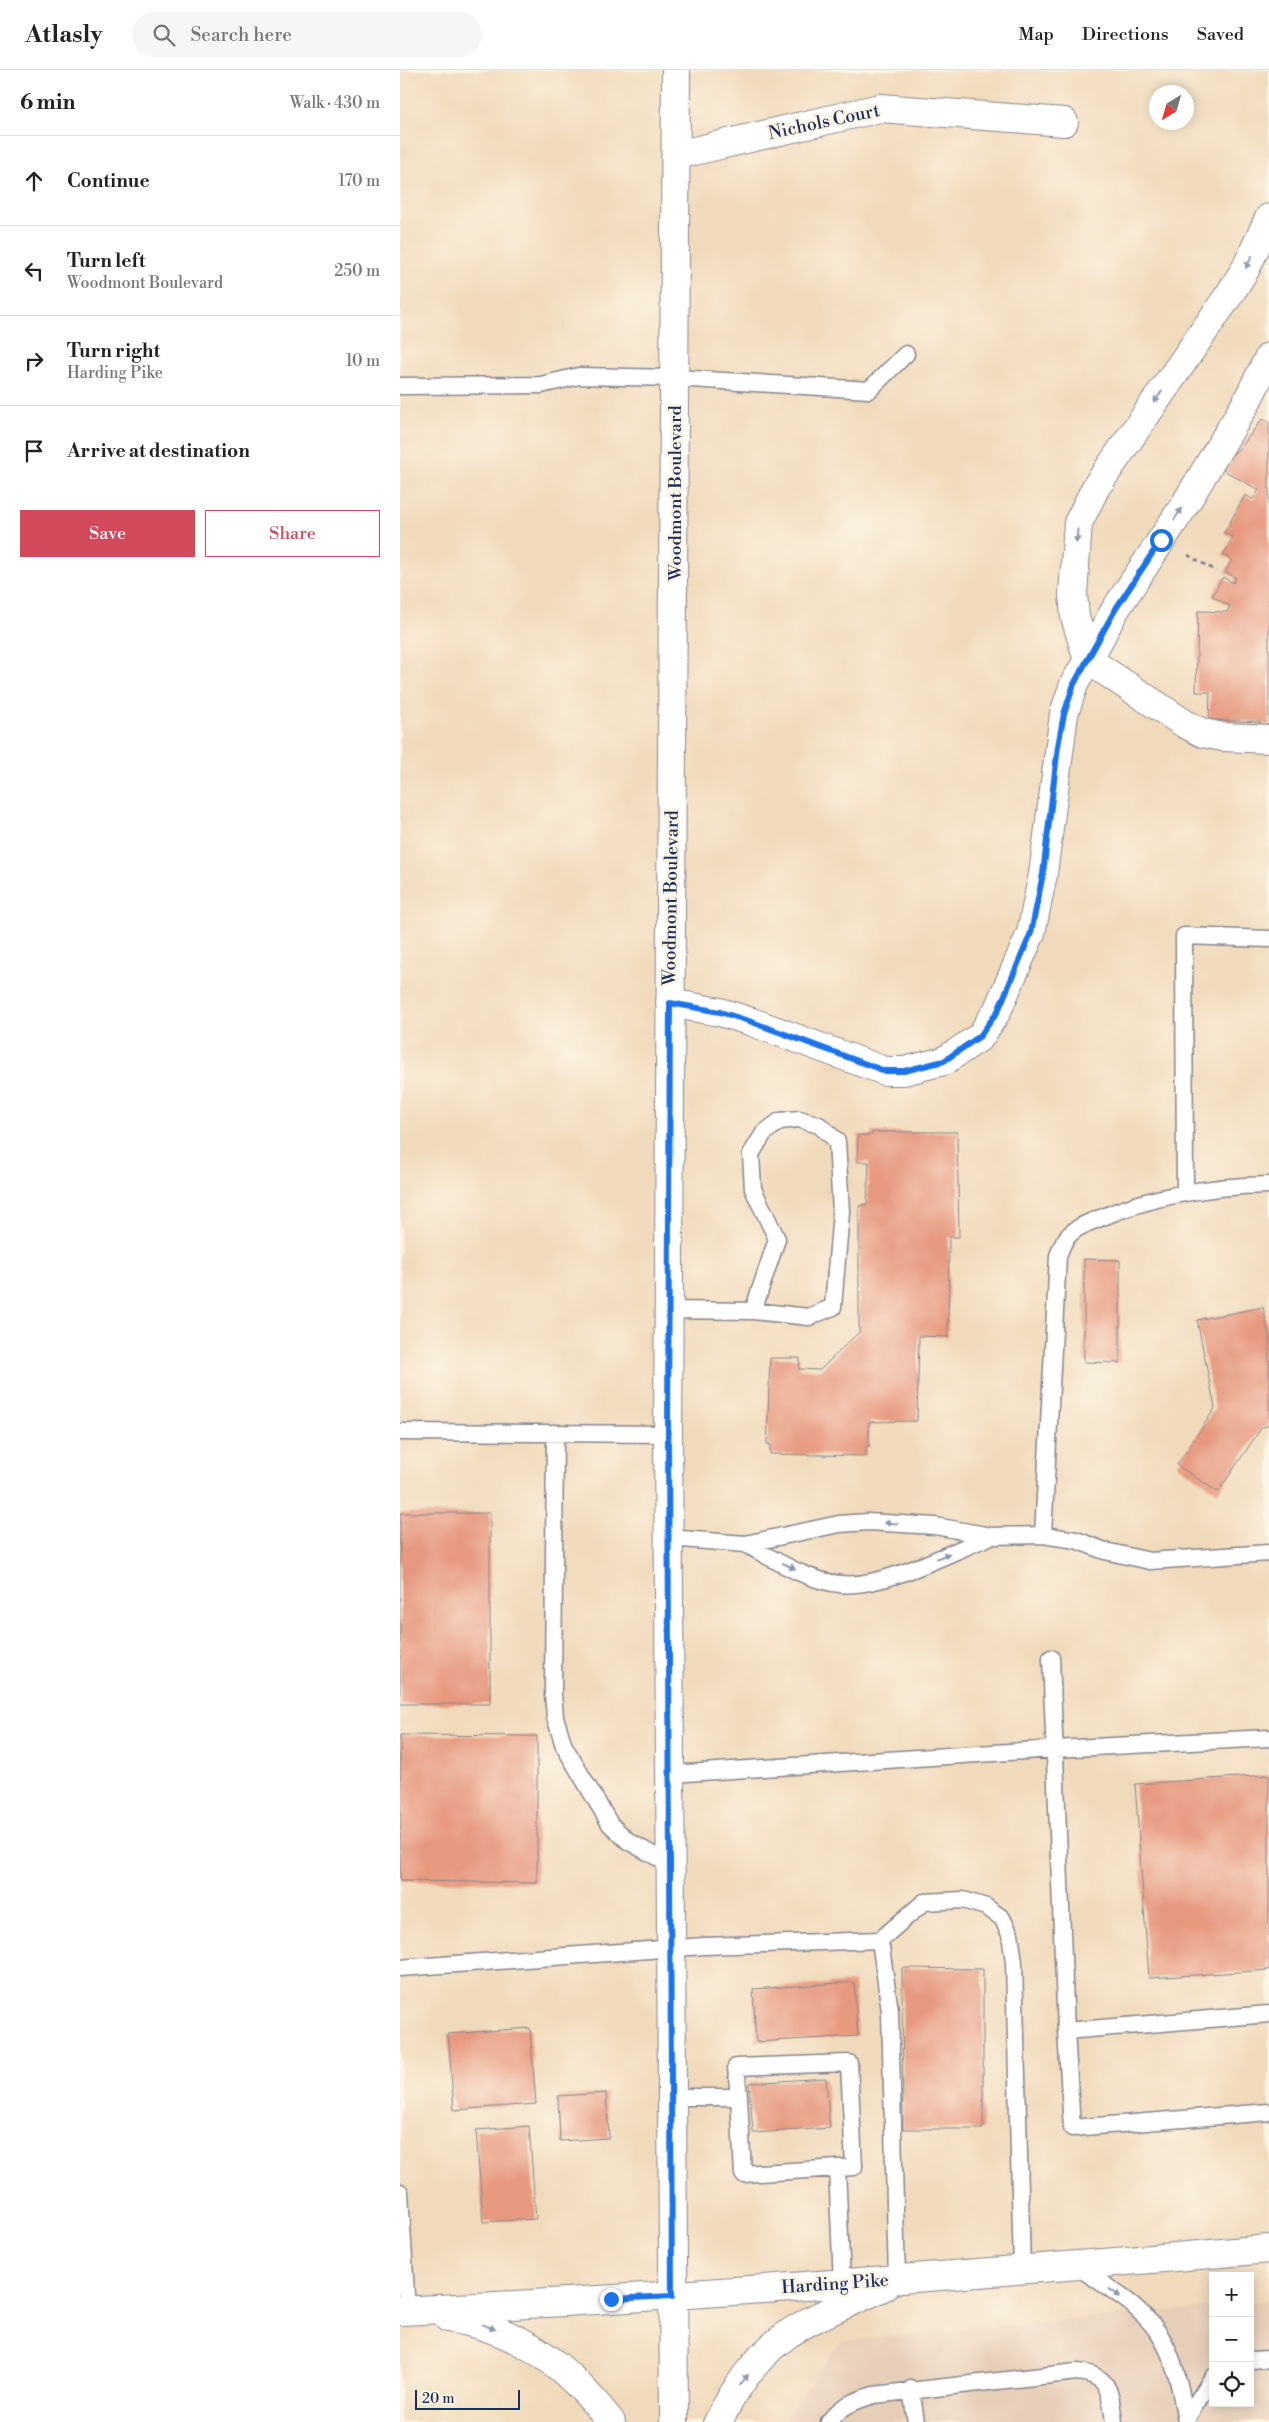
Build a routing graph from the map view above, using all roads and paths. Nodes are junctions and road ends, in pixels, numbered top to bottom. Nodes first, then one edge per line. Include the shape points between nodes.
1 (676, 70) edge
2 (1064, 122) dead end
3 (677, 155) junction
4 (1269, 218) edge
5 (906, 354) dead end
6 (1269, 357) edge
7 (676, 378) junction
8 (400, 386) edge
9 (1088, 660) junction
10 (1269, 739) edge
11 (1269, 939) edge
12 (670, 1003) junction
13 (1269, 1185) edge
14 (1185, 1191) junction
15 (668, 1310) junction
16 (752, 1311) junction
17 (400, 1432) edge
18 (556, 1433) junction
19 (668, 1434) junction
20 (1043, 1535) junction
21 (991, 1536) junction
22 (669, 1538) junction
23 (746, 1544) junction
24 (1269, 1553) edge
25 (1051, 1658) dead end
26 (1269, 1738) edge
27 (1054, 1749) junction
28 (671, 1774) junction
29 (671, 1865) junction
30 (880, 1940) junction
31 (672, 1949) junction
32 (400, 1968) edge
33 (1269, 2014) edge
34 (1066, 2031) junction
35 (672, 2097) junction
36 (738, 2097) junction
37 (1269, 2112) edge
38 (838, 2168) junction
39 (400, 2192) edge
40 (1269, 2248) edge
41 (1074, 2265) junction
42 (1022, 2270) junction
43 (898, 2280) junction
44 (842, 2283) junction
45 (672, 2296) junction
46 (404, 2311) edge
47 (1269, 2359) edge
48 (1254, 2360) edge
49 (1209, 2383) edge
50 (911, 2389) junction
51 (1186, 2420) edge
52 (611, 2422) edge
53 (674, 2422) edge
54 (718, 2422) edge
55 (829, 2422) edge
56 (916, 2422) edge
57 (1114, 2422) edge

1 - 3 main road, Woodmont Boulevard
2 - 3 main road, Nichols Court via 880,108
3 - 7 main road, Woodmont Boulevard
4 -> 9 main road via 1250,262 1096,487 1078,523 1073,606
5 - 7 lane via 869,390
9 -> 6 main road via 1115,610 1184,506
7 - 8 lane via 580,376 541,385
7 - 12 main road, Woodmont Boulevard
9 - 10 main road via 1203,733
9 - 12 main road via 1074,684 1064,714 1043,874 1031,933 998,1011 980,1036 944,1061 904,1071 885,1071 752,1022 720,1012
11 - 14 lane via 1184,936
12 - 15 main road, Woodmont Boulevard
13 - 14 lane
14 - 20 lane via 1128,1205 1084,1224 1066,1238 1058,1256
15 - 16 lane
15 - 19 main road, Woodmont Boulevard
16 - 16 lane via 809,1317 833,1307 840,1212 837,1141 819,1125 800,1119 780,1121 764,1133 751,1154 753,1189 777,1238
17 - 18 lane
18 - 19 lane
18 - 29 lane via 553,1694 558,1731 610,1824 628,1841
19 - 22 main road, Woodmont Boulevard
20 - 21 lane
20 - 24 lane via 1076,1540 1105,1551 1150,1561
21 -> 23 lane via 935,1526 868,1522 839,1524
23 -> 21 lane via 825,1581 855,1585 872,1584
22 - 23 lane
22 - 28 main road, Woodmont Boulevard
25 - 27 lane
26 - 27 lane
27 - 28 lane
27 - 34 lane
28 - 29 main road, Woodmont Boulevard
29 - 31 main road, Woodmont Boulevard
30 - 31 lane
30 - 42 lane via 924,1902 963,1900 986,1907 1002,1918 1010,1934 1014,1962
30 - 43 lane via 890,2011
31 - 32 lane
31 - 35 main road, Woodmont Boulevard
33 - 34 lane
34 - 37 lane via 1072,2128
35 - 36 lane
35 - 45 main road, Woodmont Boulevard
36 - 38 lane via 743,2174
36 - 38 lane via 736,2067 849,2062 854,2167
38 - 44 lane
39 - 46 lane
40 - 41 main road, Harding Pike
41 - 42 main road, Harding Pike
41 -> 51 lane via 1139,2310 1152,2324 1171,2358
42 - 43 main road, Harding Pike
43 - 44 main road, Harding Pike
54 -> 43 main road via 758,2361 784,2337
44 - 45 main road, Harding Pike
45 - 46 main road, Harding Pike
45 - 53 main road, Woodmont Boulevard
46 -> 52 main road via 476,2322 520,2340 565,2370
47 - 48 lane
49 - 51 lane
50 - 55 lane via 856,2400 842,2408
50 - 56 lane
50 - 57 lane via 1090,2373 1108,2386

